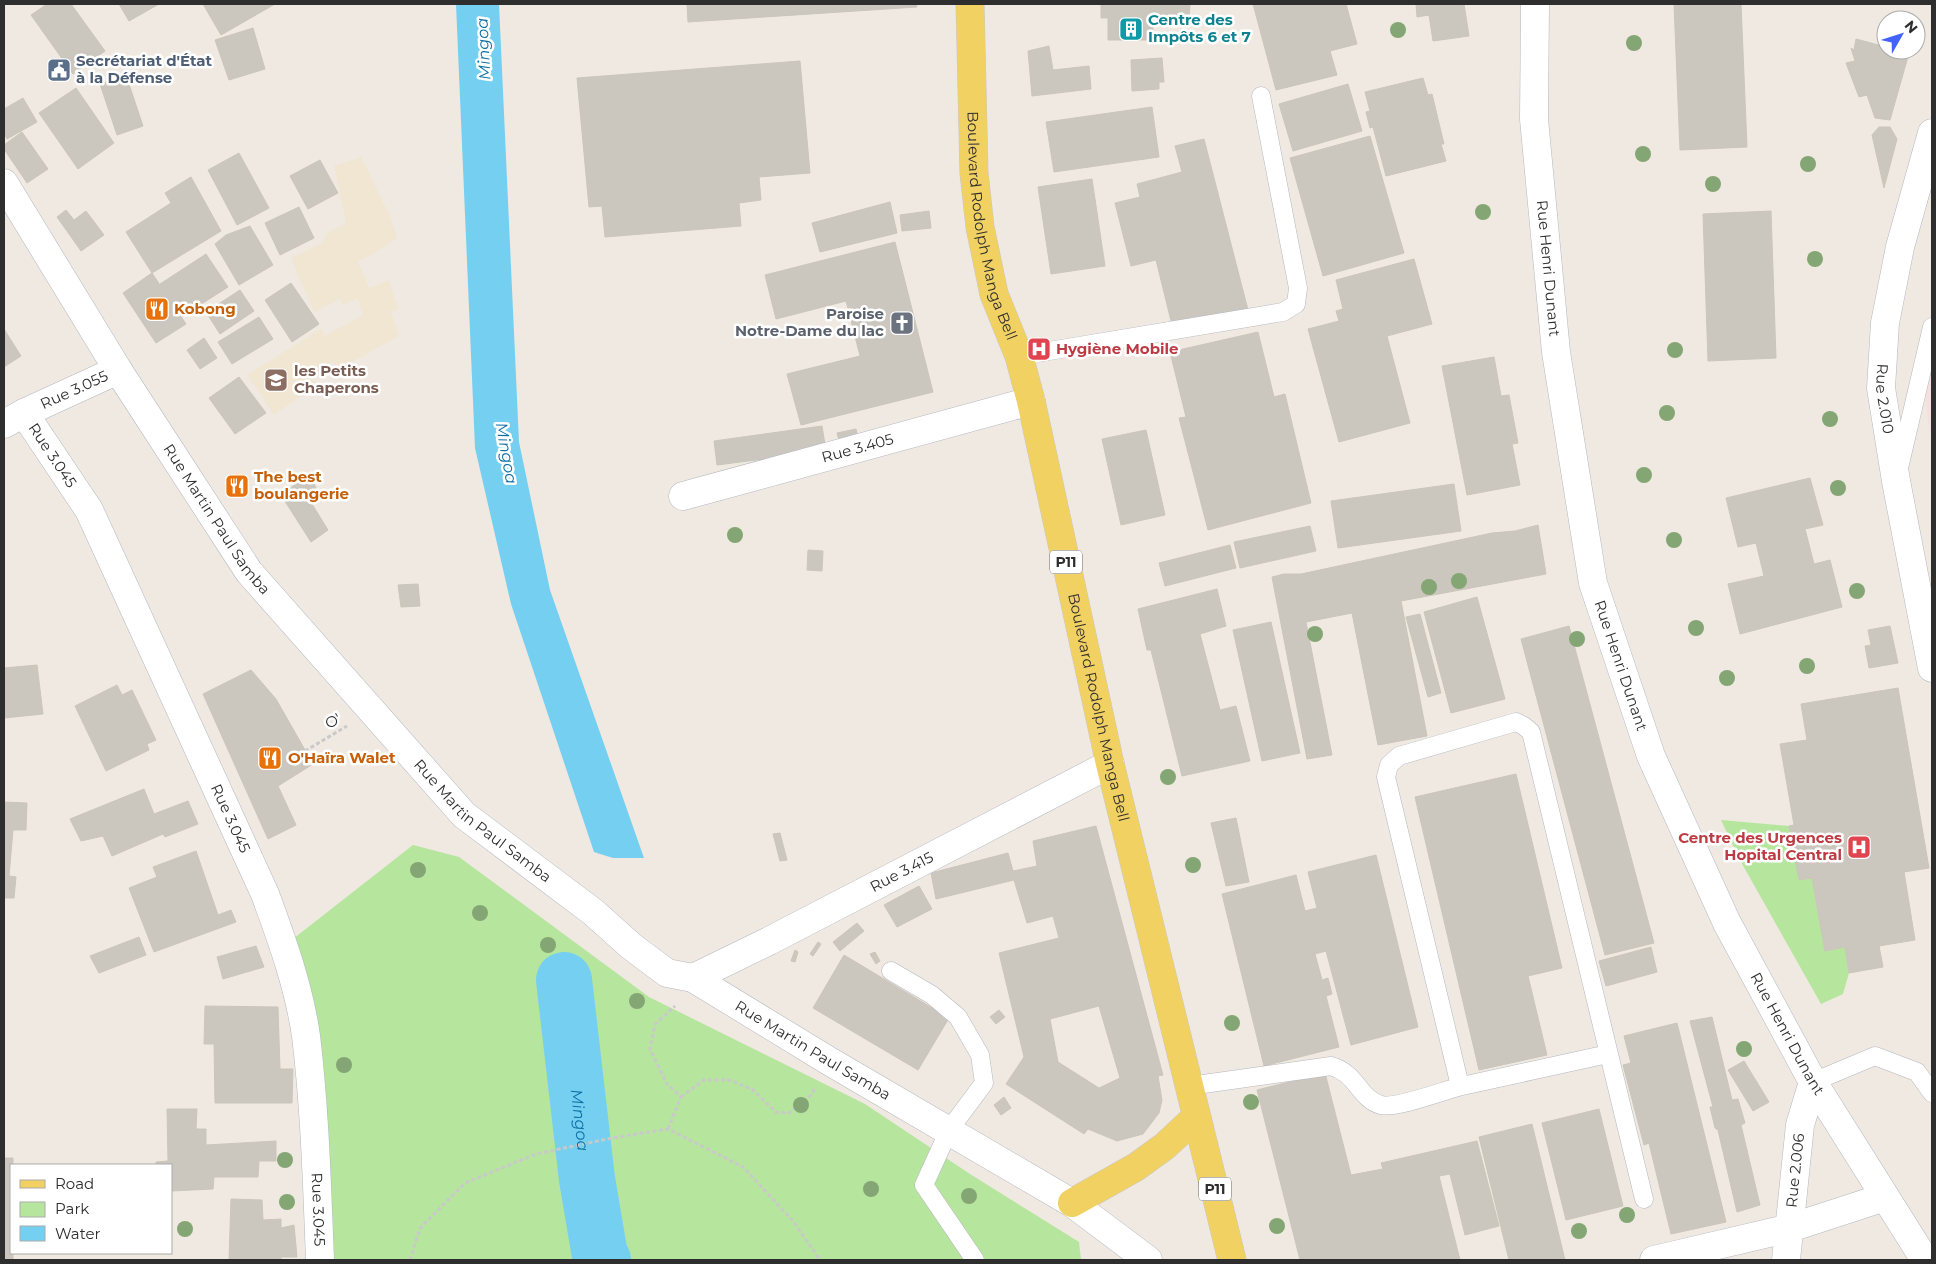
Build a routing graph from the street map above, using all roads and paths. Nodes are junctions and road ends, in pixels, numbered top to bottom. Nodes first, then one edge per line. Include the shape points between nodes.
1 (970, 4) edge
2 (1535, 4) edge
3 (1261, 96) dead end
4 (1932, 133) edge
5 (4, 183) edge
6 (1932, 327) edge
7 (1019, 356) junction
8 (118, 370) junction
9 (1031, 401) junction
10 (14, 418) edge
11 (1896, 481) junction
12 (683, 496) dead end
13 (1932, 668) edge
14 (373, 711) junction
15 (305, 751) dead end
16 (1110, 764) junction
17 (891, 971) dead end
18 (697, 980) junction
19 (1608, 1054) junction
20 (829, 1061) junction
21 (1812, 1082) junction
22 (1189, 1086) junction
23 (1460, 1086) junction
24 (1932, 1093) edge
25 (681, 1097) junction
26 (1196, 1117) junction
27 (668, 1129) junction
28 (949, 1130) junction
29 (1885, 1197) junction
30 (1644, 1199) dead end
31 (1072, 1203) junction
32 (1790, 1228) junction
33 (320, 1260) edge
34 (410, 1260) edge
35 (820, 1260) edge
36 (975, 1260) edge
37 (1148, 1260) edge
38 (1232, 1260) edge
39 (1654, 1260) edge
40 (1786, 1260) edge
41 (1924, 1260) edge

1 - 7 main road, Boulevard Rodolph Manga Bell / P11 via 974,174 980,227 994,294
2 - 21 main road, Rue Henri Dunant via 1534,119 1556,342 1592,583 1651,756 1727,923
3 - 7 lane via 1298,288 1296,304 1283,312
4 - 11 main road, Rue 2.010 via 1900,247 1886,323 1881,388
5 - 8 main road, Rue Martin Paul Samba
6 - 11 lane
7 - 9 main road, Boulevard Rodolph Manga Bell / P11
8 - 10 main road, Rue 3.055
8 - 14 main road, Rue Martin Paul Samba via 249,572
9 - 12 main road, Rue 3.405
9 - 16 main road, Boulevard Rodolph Manga Bell / P11
10 - 33 main road, Rue 3.045 via 89,510 265,894 287,953 306,1035
11 - 13 main road, Rue 2.010
14 - 15 path, O'
14 - 18 main road, Rue Martin Paul Samba via 464,815 593,912 667,973
16 - 18 main road, Rue 3.415
16 - 22 main road, Boulevard Rodolph Manga Bell / P11
17 - 28 lane via 932,994 958,1017 980,1055 984,1084
18 - 20 main road, Rue Martin Paul Samba
18 - 25 path via 655,1024 650,1049 667,1084
19 - 23 lane
19 - 23 lane via 1532,732 1516,722 1399,756 1389,765 1386,777
19 - 30 lane
20 - 25 path via 812,1094 789,1113 776,1112 753,1090 730,1080 704,1080
20 - 28 main road, Rue Martin Paul Samba
21 - 24 lane via 1875,1056 1917,1072
21 - 29 main road, Rue Henri Dunant
21 - 32 main road, Rue 2.006 via 1800,1125
22 - 23 lane via 1331,1066 1352,1077 1367,1097 1381,1105
22 - 26 main road, Boulevard Rodolph Manga Bell / P11
25 - 27 path
26 - 31 main road via 1136,1168
26 - 38 main road, Boulevard Rodolph Manga Bell / P11
27 - 34 path via 536,1154 466,1183 420,1228
27 - 35 path via 743,1167 793,1221
28 - 31 main road, Rue Martin Paul Samba
28 - 36 lane via 924,1185
29 - 32 main road
29 - 41 main road, Rue Henri Dunant
31 - 37 main road, Rue Martin Paul Samba
32 - 39 main road
32 - 40 main road, Rue 2.006

